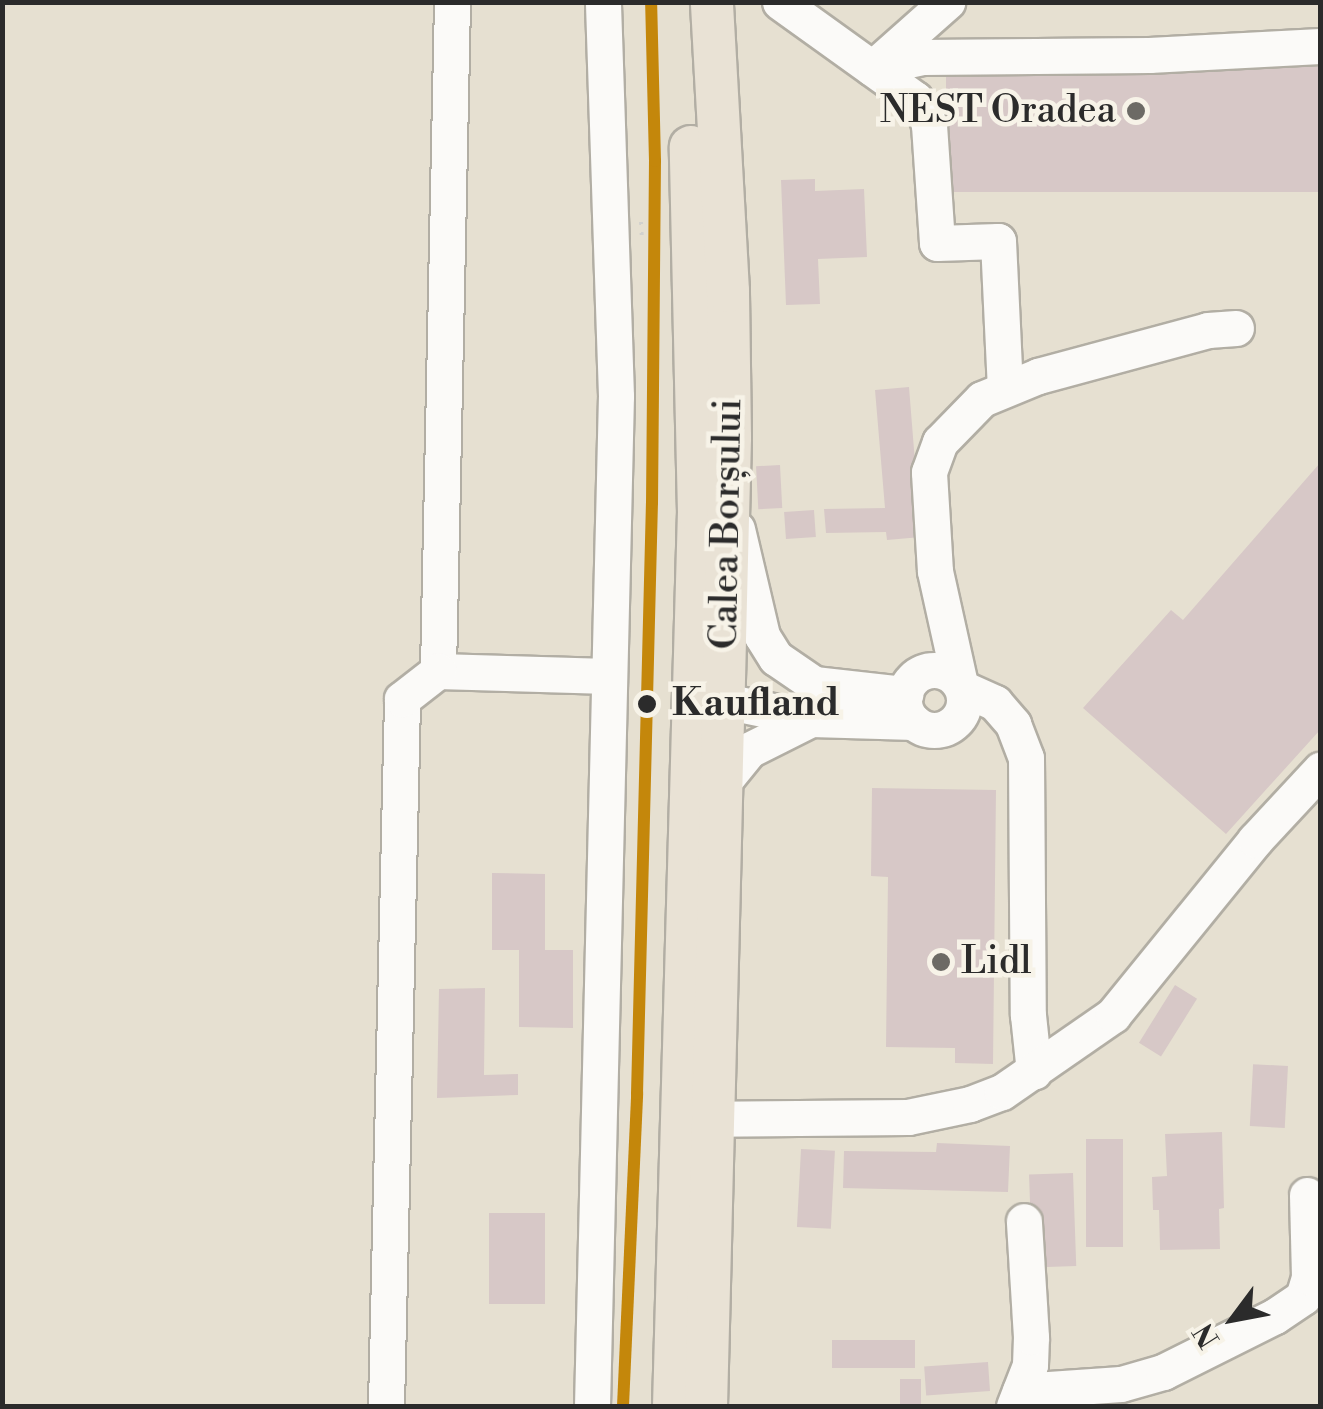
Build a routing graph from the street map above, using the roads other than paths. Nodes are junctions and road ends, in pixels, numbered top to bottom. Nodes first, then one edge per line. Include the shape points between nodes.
1 (452, 2) edge
2 (603, 2) edge
3 (684, 2) edge
4 (712, 2) edge
5 (780, 2) edge
6 (947, 2) edge
7 (1320, 46) edge
8 (872, 68) junction
9 (1236, 328) dead end
10 (1005, 389) junction
11 (729, 496) junction
12 (935, 571) junction
13 (438, 670) junction
14 (608, 676) junction
15 (961, 686) junction
16 (709, 697) junction
17 (920, 705) junction
18 (812, 719) junction
19 (1026, 758) junction
20 (1320, 770) edge
21 (724, 781) junction
22 (1034, 1072) junction
23 (697, 1120) junction
24 (1307, 1196) dead end
25 (1024, 1221) dead end
26 (1017, 1399) edge
27 (386, 1406) edge
28 (592, 1406) edge
29 (674, 1406) edge
30 (706, 1406) edge

1 - 13 street
2 - 14 street via 616,396
3 - 16 main road, Calea Borșului
4 - 11 main road, Calea Borșului via 728,291
5 - 8 street
6 - 8 street
7 - 8 street via 922,57
8 - 10 street via 915,99 929,124 937,243 998,240
9 - 10 street via 1099,357
10 - 12 street via 982,398 957,421 934,457 929,472
11 - 16 main road, Calea Borșului
11 - 17 street via 762,636 776,658 814,684
12 - 15 street
12 - 17 street
13 - 14 street
13 - 27 street via 402,699
14 - 28 street
15 - 17 street via 962,713
15 - 17 street via 932,669
15 - 19 street via 995,703 1013,724
16 - 18 street
16 - 21 main road, Calea Borșului
16 - 23 main road, Calea Borșului
17 - 18 street
17 - 19 street via 985,726
18 - 21 street via 759,743
19 - 22 street
20 - 22 street via 1113,1015
21 - 23 main road, Calea Borșului
22 - 23 street via 970,1104 908,1117
23 - 29 main road, Calea Borșului
23 - 30 main road, Calea Borșului
24 - 26 street via 1309,1277 1303,1297 1163,1372
25 - 26 street via 1030,1365

